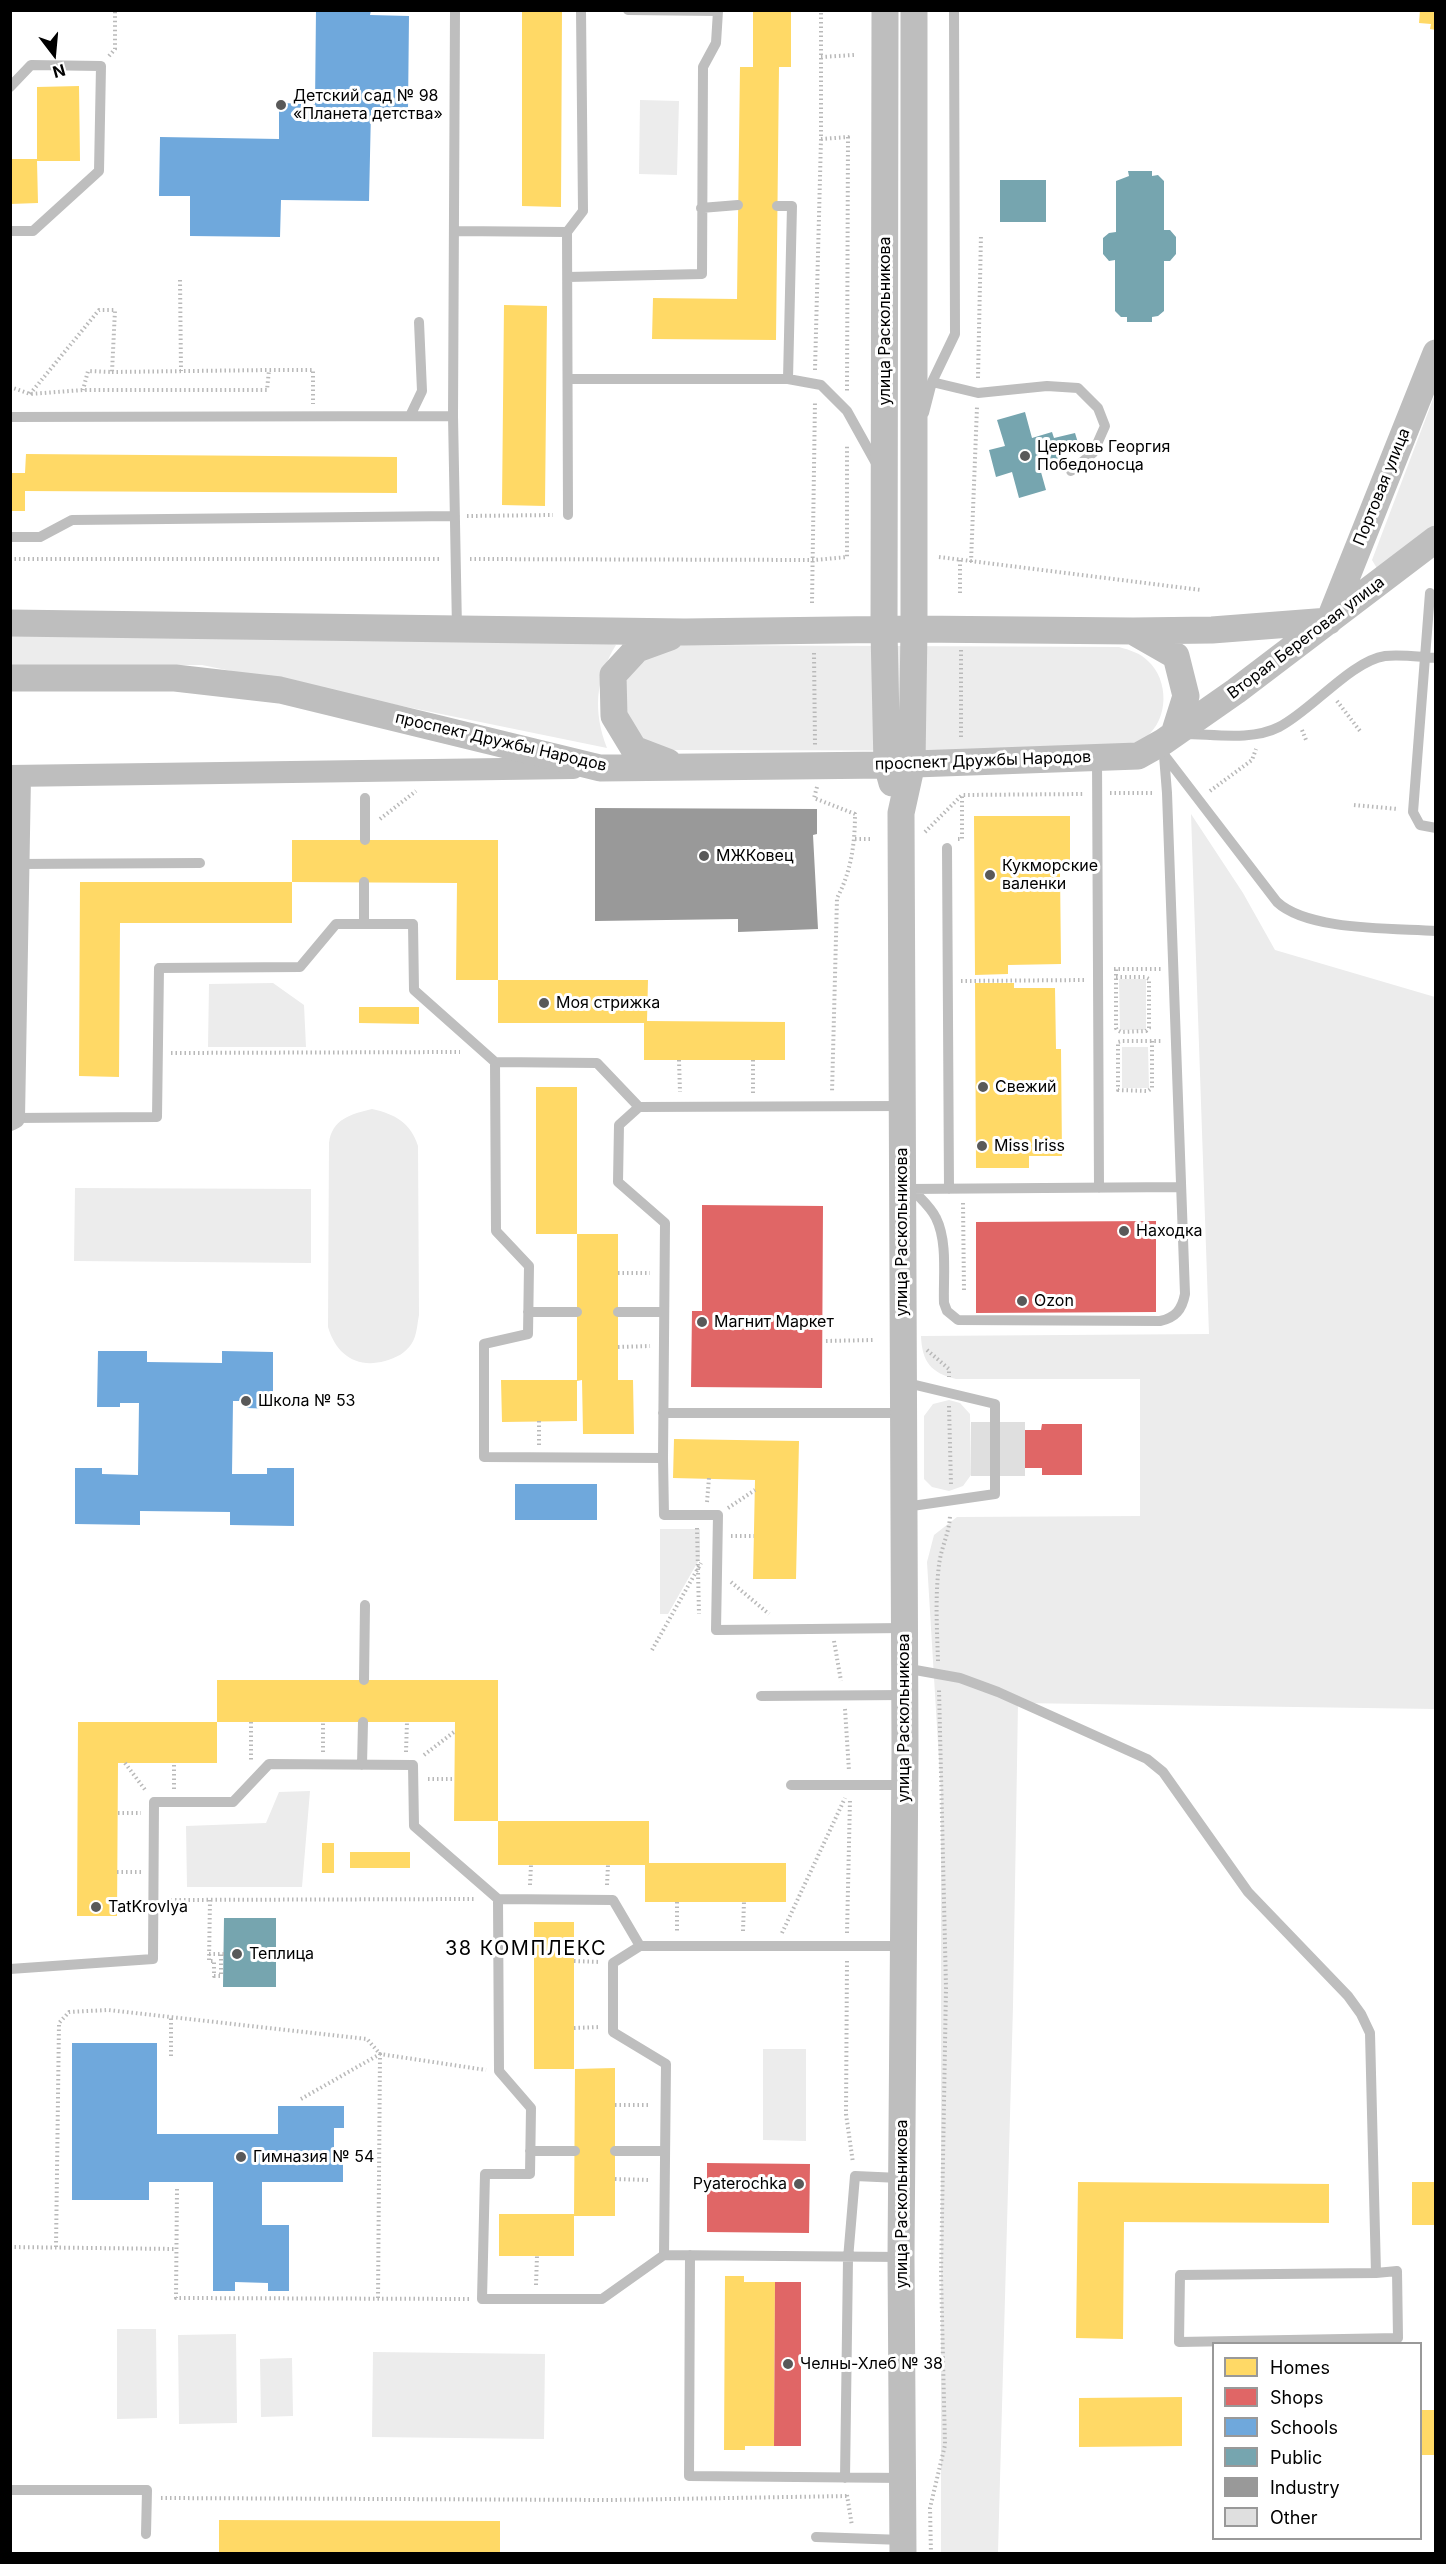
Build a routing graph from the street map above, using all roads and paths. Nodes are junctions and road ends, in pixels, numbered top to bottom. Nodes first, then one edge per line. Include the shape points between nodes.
1 (115, 10) edge
2 (455, 10) edge
3 (581, 10) edge
4 (628, 10) edge
5 (821, 10) edge
6 (885, 10) edge
7 (914, 10) edge
8 (954, 10) edge
9 (854, 55) dead end
10 (821, 57) junction
11 (101, 66) junction
12 (10, 87) edge
13 (821, 140) junction
14 (738, 205) dead end
15 (777, 206) dead end
16 (701, 208) junction
17 (10, 231) edge
18 (454, 231) junction
19 (567, 232) junction
20 (568, 277) junction
21 (180, 280) dead end
22 (419, 322) dead end
23 (1436, 353) edge
24 (269, 370) junction
25 (181, 371) junction
26 (112, 372) junction
27 (569, 379) junction
28 (788, 379) junction
29 (932, 382) junction
30 (815, 384) junction
31 (10, 387) edge
32 (83, 390) junction
33 (30, 394) junction
34 (847, 411) junction
35 (313, 416) junction
36 (410, 416) junction
37 (453, 416) junction
38 (10, 417) edge
39 (914, 448) junction
40 (1071, 471) dead end
41 (884, 478) junction
42 (568, 515) joint
43 (455, 516) junction
44 (10, 537) edge
45 (1436, 539) edge
46 (939, 557) dead end
47 (10, 559) edge
48 (456, 559) junction
49 (815, 560) junction
50 (960, 560) junction
51 (1201, 590) dead end
52 (960, 593) dead end
53 (1430, 593) dead end
54 (812, 603) dead end
55 (1329, 621) junction
56 (10, 623) edge
57 (457, 629) junction
58 (914, 629) junction
59 (884, 631) junction
60 (1133, 631) junction
61 (685, 632) junction
62 (961, 641) dead end
63 (814, 646) dead end
64 (1430, 658) edge
65 (10, 678) edge
66 (1329, 691) junction
67 (1360, 731) dead end
68 (1256, 734) junction
69 (961, 739) dead end
70 (1160, 747) junction
71 (816, 750) dead end
72 (1097, 757) junction
73 (899, 764) junction
74 (682, 767) junction
75 (600, 768) junction
76 (15, 776) edge
77 (816, 783) dead end
78 (418, 789) dead end
79 (1167, 793) junction
80 (1097, 794) junction
81 (962, 795) junction
82 (365, 798) dead end
83 (1198, 800) junction
84 (1354, 806) dead end
85 (1413, 810) junction
86 (1436, 828) edge
87 (365, 835) joint
88 (855, 839) junction
89 (871, 839) dead end
90 (918, 839) dead end
91 (951, 843) joint
92 (15, 863) edge
93 (200, 863) dead end
94 (364, 882) dead end
95 (364, 924) junction
96 (1436, 931) edge
97 (1116, 969) junction
98 (1173, 969) junction
99 (1098, 974) junction
100 (1116, 977) junction
101 (948, 981) junction
102 (1152, 1041) junction
103 (1176, 1041) junction
104 (483, 1052) junction
105 (158, 1054) junction
106 (679, 1060) dead end
107 (753, 1060) dead end
108 (495, 1062) junction
109 (902, 1106) junction
110 (639, 1107) junction
111 (680, 1107) junction
112 (753, 1107) junction
113 (831, 1107) junction
114 (12, 1119) edge
115 (1181, 1187) junction
116 (1099, 1188) junction
117 (907, 1189) junction
118 (949, 1189) junction
119 (618, 1273) dead end
120 (664, 1273) junction
121 (528, 1312) junction
122 (577, 1312) dead end
123 (618, 1312) dead end
124 (664, 1312) junction
125 (873, 1340) dead end
126 (826, 1341) dead end
127 (664, 1346) junction
128 (618, 1347) dead end
129 (903, 1382) junction
130 (663, 1413) junction
131 (902, 1413) junction
132 (539, 1421) dead end
133 (540, 1458) junction
134 (663, 1458) junction
135 (709, 1478) dead end
136 (755, 1490) dead end
137 (902, 1508) junction
138 (707, 1515) junction
139 (718, 1535) junction
140 (754, 1536) dead end
141 (945, 1545) dead end
142 (698, 1569) junction
143 (717, 1570) junction
144 (365, 1605) dead end
145 (699, 1623) dead end
146 (904, 1628) junction
147 (788, 1630) junction
148 (822, 1630) junction
149 (652, 1650) dead end
150 (939, 1675) junction
151 (364, 1680) dead end
152 (904, 1682) junction
153 (844, 1695) junction
154 (761, 1696) dead end
155 (251, 1722) dead end
156 (323, 1722) dead end
157 (363, 1722) dead end
158 (407, 1722) dead end
159 (454, 1732) dead end
160 (125, 1763) dead end
161 (174, 1763) dead end
162 (322, 1764) junction
163 (362, 1765) junction
164 (409, 1765) junction
165 (413, 1779) junction
166 (454, 1779) dead end
167 (252, 1782) junction
168 (791, 1785) dead end
169 (904, 1785) junction
170 (850, 1786) junction
171 (174, 1802) junction
172 (154, 1807) junction
173 (118, 1813) dead end
174 (531, 1865) dead end
175 (608, 1865) dead end
176 (117, 1872) dead end
177 (154, 1872) junction
178 (210, 1899) junction
179 (498, 1899) junction
180 (530, 1899) junction
181 (153, 1900) junction
182 (607, 1900) junction
183 (677, 1902) dead end
184 (744, 1902) dead end
185 (640, 1946) junction
186 (677, 1946) junction
187 (903, 1946) junction
188 (743, 1947) junction
189 (776, 1947) junction
190 (847, 1947) junction
191 (209, 1954) junction
192 (574, 1961) dead end
193 (613, 1963) junction
194 (10, 1969) edge
195 (171, 2017) junction
196 (613, 2027) junction
197 (574, 2028) dead end
198 (380, 2054) junction
199 (171, 2056) dead end
200 (499, 2071) junction
201 (301, 2099) dead end
202 (666, 2104) junction
203 (615, 2105) dead end
204 (530, 2151) junction
205 (574, 2151) dead end
206 (615, 2151) dead end
207 (666, 2151) junction
208 (855, 2176) junction
209 (902, 2178) junction
210 (615, 2179) dead end
211 (665, 2180) junction
212 (177, 2189) dead end
213 (10, 2247) edge
214 (56, 2247) junction
215 (176, 2249) junction
216 (664, 2255) junction
217 (690, 2255) junction
218 (537, 2256) dead end
219 (901, 2257) junction
220 (848, 2259) junction
221 (1376, 2273) junction
222 (482, 2299) junction
223 (536, 2299) junction
224 (378, 2300) junction
225 (845, 2478) junction
226 (903, 2478) junction
227 (10, 2490) edge
228 (848, 2496) junction
229 (147, 2498) junction
230 (146, 2534) dead end
231 (854, 2536) junction
232 (816, 2537) dead end
233 (903, 2547) edge
234 (931, 2553) edge

1 - 11 path via 115,49
2 - 18 lane
3 - 19 lane via 583,211
4 - 16 lane via 718,11 716,43 703,67
5 - 10 path
6 - 41 street, улица Раскольникова
7 - 39 street, улица Раскольникова
8 - 29 lane via 955,334
9 - 10 path
10 - 13 path
11 - 12 lane via 31,65
11 - 17 lane via 99,171 33,231
13 - 30 path
13 - 34 path via 848,137
14 - 16 lane
15 - 28 lane via 792,206
16 - 20 lane via 702,274
18 - 19 lane
18 - 37 lane
19 - 20 lane
20 - 27 lane
21 - 25 path
22 - 36 lane via 422,391
23 - 55 street, Портовая улица
24 - 25 path
24 - 32 path via 267,390
24 - 35 path via 313,369
25 - 26 path
26 - 32 path via 88,371
26 - 33 path via 115,310 99,310
27 - 28 lane
27 - 42 lane
28 - 30 lane
29 - 39 lane
29 - 40 lane via 978,393 1047,386 1078,388 1098,408 1105,426 1093,453
30 - 34 lane via 821,385
30 - 49 path
31 - 33 path
32 - 33 path
34 - 41 lane
34 - 49 path via 847,557
35 - 36 lane
35 - 38 lane
36 - 37 lane
37 - 43 lane
39 - 58 street, улица Раскольникова
41 - 59 street, улица Раскольникова
42 - 43 path
43 - 44 lane via 72,520 40,537
43 - 48 lane
45 - 55 street, Вторая Береговая улица
46 - 50 path
47 - 48 path
48 - 49 path
48 - 57 lane
49 - 54 path
50 - 51 path
50 - 52 path
53 - 64 lane
55 - 60 street via 1212,630
55 - 70 street, Вторая Береговая улица
56 - 57 street
57 - 61 street
58 - 59 street
58 - 60 street
58 - 73 street, улица Раскольникова
59 - 61 street
59 - 73 street, улица Раскольникова
60 - 70 street via 1176,656 1186,696
61 - 74 street via 637,648 613,675 614,716 634,748
62 - 69 path
63 - 71 path
64 - 66 lane via 1394,656 1371,660
64 - 85 lane
65 - 75 street, проспект Дружбы Народов via 175,678 280,690
66 - 67 path
66 - 68 lane via 1279,727
68 - 70 lane
68 - 83 path via 1257,751 1252,760
70 - 72 street, проспект Дружбы Народов
70 - 79 lane
70 - 83 lane
72 - 73 street, проспект Дружбы Народов
72 - 80 lane
73 - 74 street, проспект Дружбы Народов
73 - 109 street, улица Раскольникова
74 - 75 street, проспект Дружбы Народов
75 - 76 street
76 - 92 street
77 - 88 path via 814,798 855,814
78 - 87 path
79 - 80 path
79 - 98 lane
80 - 81 path
80 - 99 lane
81 - 90 path
81 - 91 path via 962,839
82 - 87 lane
83 - 96 lane via 1277,902 1291,913 1320,922
84 - 85 path
85 - 86 lane via 1420,825
88 - 89 path
88 - 113 path via 847,880 837,898
91 - 101 lane
92 - 93 lane
92 - 114 street
94 - 95 lane
95 - 104 lane via 413,924 414,990
95 - 105 lane via 336,924 300,967 159,968
97 - 98 path
97 - 99 path
97 - 100 path
98 - 103 lane
99 - 101 path
99 - 116 lane
100 - 100 path via 1117,1030 1146,1031 1149,979
101 - 118 lane
102 - 102 path via 1117,1044 1119,1091 1152,1088
102 - 103 path
103 - 115 lane
104 - 105 path
104 - 108 lane
105 - 114 lane via 158,1117
106 - 111 path
107 - 112 path
108 - 110 lane via 597,1064
108 - 121 lane via 496,1231 529,1266
109 - 113 lane
109 - 117 street, улица Раскольникова
110 - 111 lane
110 - 120 lane via 619,1125 618,1182 665,1223
111 - 112 lane
112 - 113 lane
115 - 116 lane
115 - 117 lane via 1183,1303 1168,1319 1148,1321 958,1320 944,1304 939,1224 932,1211
116 - 118 lane
117 - 118 lane
117 - 129 street, улица Раскольникова
119 - 120 path
120 - 124 lane
121 - 122 lane
121 - 133 lane via 528,1334 484,1344 484,1457
123 - 124 lane
124 - 127 lane
125 - 126 path
127 - 128 path
127 - 130 lane
129 - 131 street, улица Раскольникова
129 - 137 lane via 995,1404 995,1494
130 - 131 lane
130 - 134 lane
131 - 137 street, улица Раскольникова
132 - 133 path
133 - 134 lane
134 - 138 lane via 664,1515
135 - 138 path
136 - 138 path
137 - 146 street, улица Раскольникова
138 - 139 lane
138 - 142 path
139 - 140 path
139 - 142 path
139 - 143 lane
141 - 150 path via 939,1562 936,1608
142 - 145 path
142 - 149 path
143 - 147 path
143 - 147 lane via 716,1630
144 - 151 lane
146 - 148 lane
146 - 152 street, улица Раскольникова
147 - 148 lane
148 - 153 path via 833,1639
150 - 152 lane
150 - 221 lane via 999,1692 1147,1759 1163,1772 1248,1892 1348,1996 1370,2033
150 - 234 path via 946,1988 941,2274 945,2445 930,2508
152 - 153 lane
152 - 169 street, улица Раскольникова
153 - 154 lane
153 - 170 path
155 - 167 path
156 - 162 path
157 - 163 lane
158 - 164 path
159 - 164 path
160 - 172 path
161 - 171 path
162 - 163 lane
162 - 167 lane via 269,1764
163 - 164 lane
164 - 165 lane
165 - 166 path
165 - 179 lane via 414,1826
167 - 171 lane via 233,1802
168 - 170 lane
169 - 170 lane
169 - 187 street, улица Раскольникова
170 - 189 path
170 - 190 path
171 - 172 lane
172 - 173 path
172 - 177 lane
174 - 180 path
175 - 182 path
176 - 177 path
177 - 181 lane
178 - 179 path
178 - 181 path
178 - 191 path
179 - 180 lane
179 - 200 lane
180 - 182 lane
181 - 194 lane via 153,1959
182 - 185 lane via 613,1900
183 - 186 path
184 - 188 path
185 - 186 lane
185 - 193 lane
186 - 188 lane
187 - 190 lane
187 - 209 street, улица Раскольникова
188 - 189 lane
189 - 190 lane
190 - 208 path via 846,2114
191 - 191 path via 209,1961 214,1961 214,1976 220,1976 222,1954
192 - 193 path
193 - 196 lane
195 - 198 path via 368,2039
195 - 199 path
195 - 214 path via 108,2010 69,2012 58,2023
196 - 197 path
196 - 202 lane via 613,2032 666,2064
198 - 200 path
198 - 201 path
198 - 224 path
200 - 204 lane via 531,2109
202 - 203 path
202 - 207 lane
204 - 205 lane
204 - 222 lane via 530,2174 485,2174
206 - 207 lane
207 - 211 lane
208 - 209 lane
208 - 220 lane
209 - 219 street, улица Раскольникова
210 - 211 path
211 - 216 lane
212 - 215 path
213 - 214 path
214 - 215 path
215 - 224 path via 176,2298
216 - 217 lane
216 - 223 lane via 602,2299
217 - 220 lane
217 - 225 lane via 689,2476
218 - 223 path
219 - 220 lane
219 - 226 street, улица Раскольникова
220 - 225 lane
221 - 221 lane via 1180,2275 1179,2342 1398,2338 1397,2271
222 - 223 lane
222 - 224 path
225 - 226 lane
225 - 228 path
226 - 233 street, улица Раскольникова
227 - 229 lane via 147,2490
228 - 229 path via 612,2500
228 - 231 path
229 - 230 lane
231 - 232 lane
231 - 233 lane

